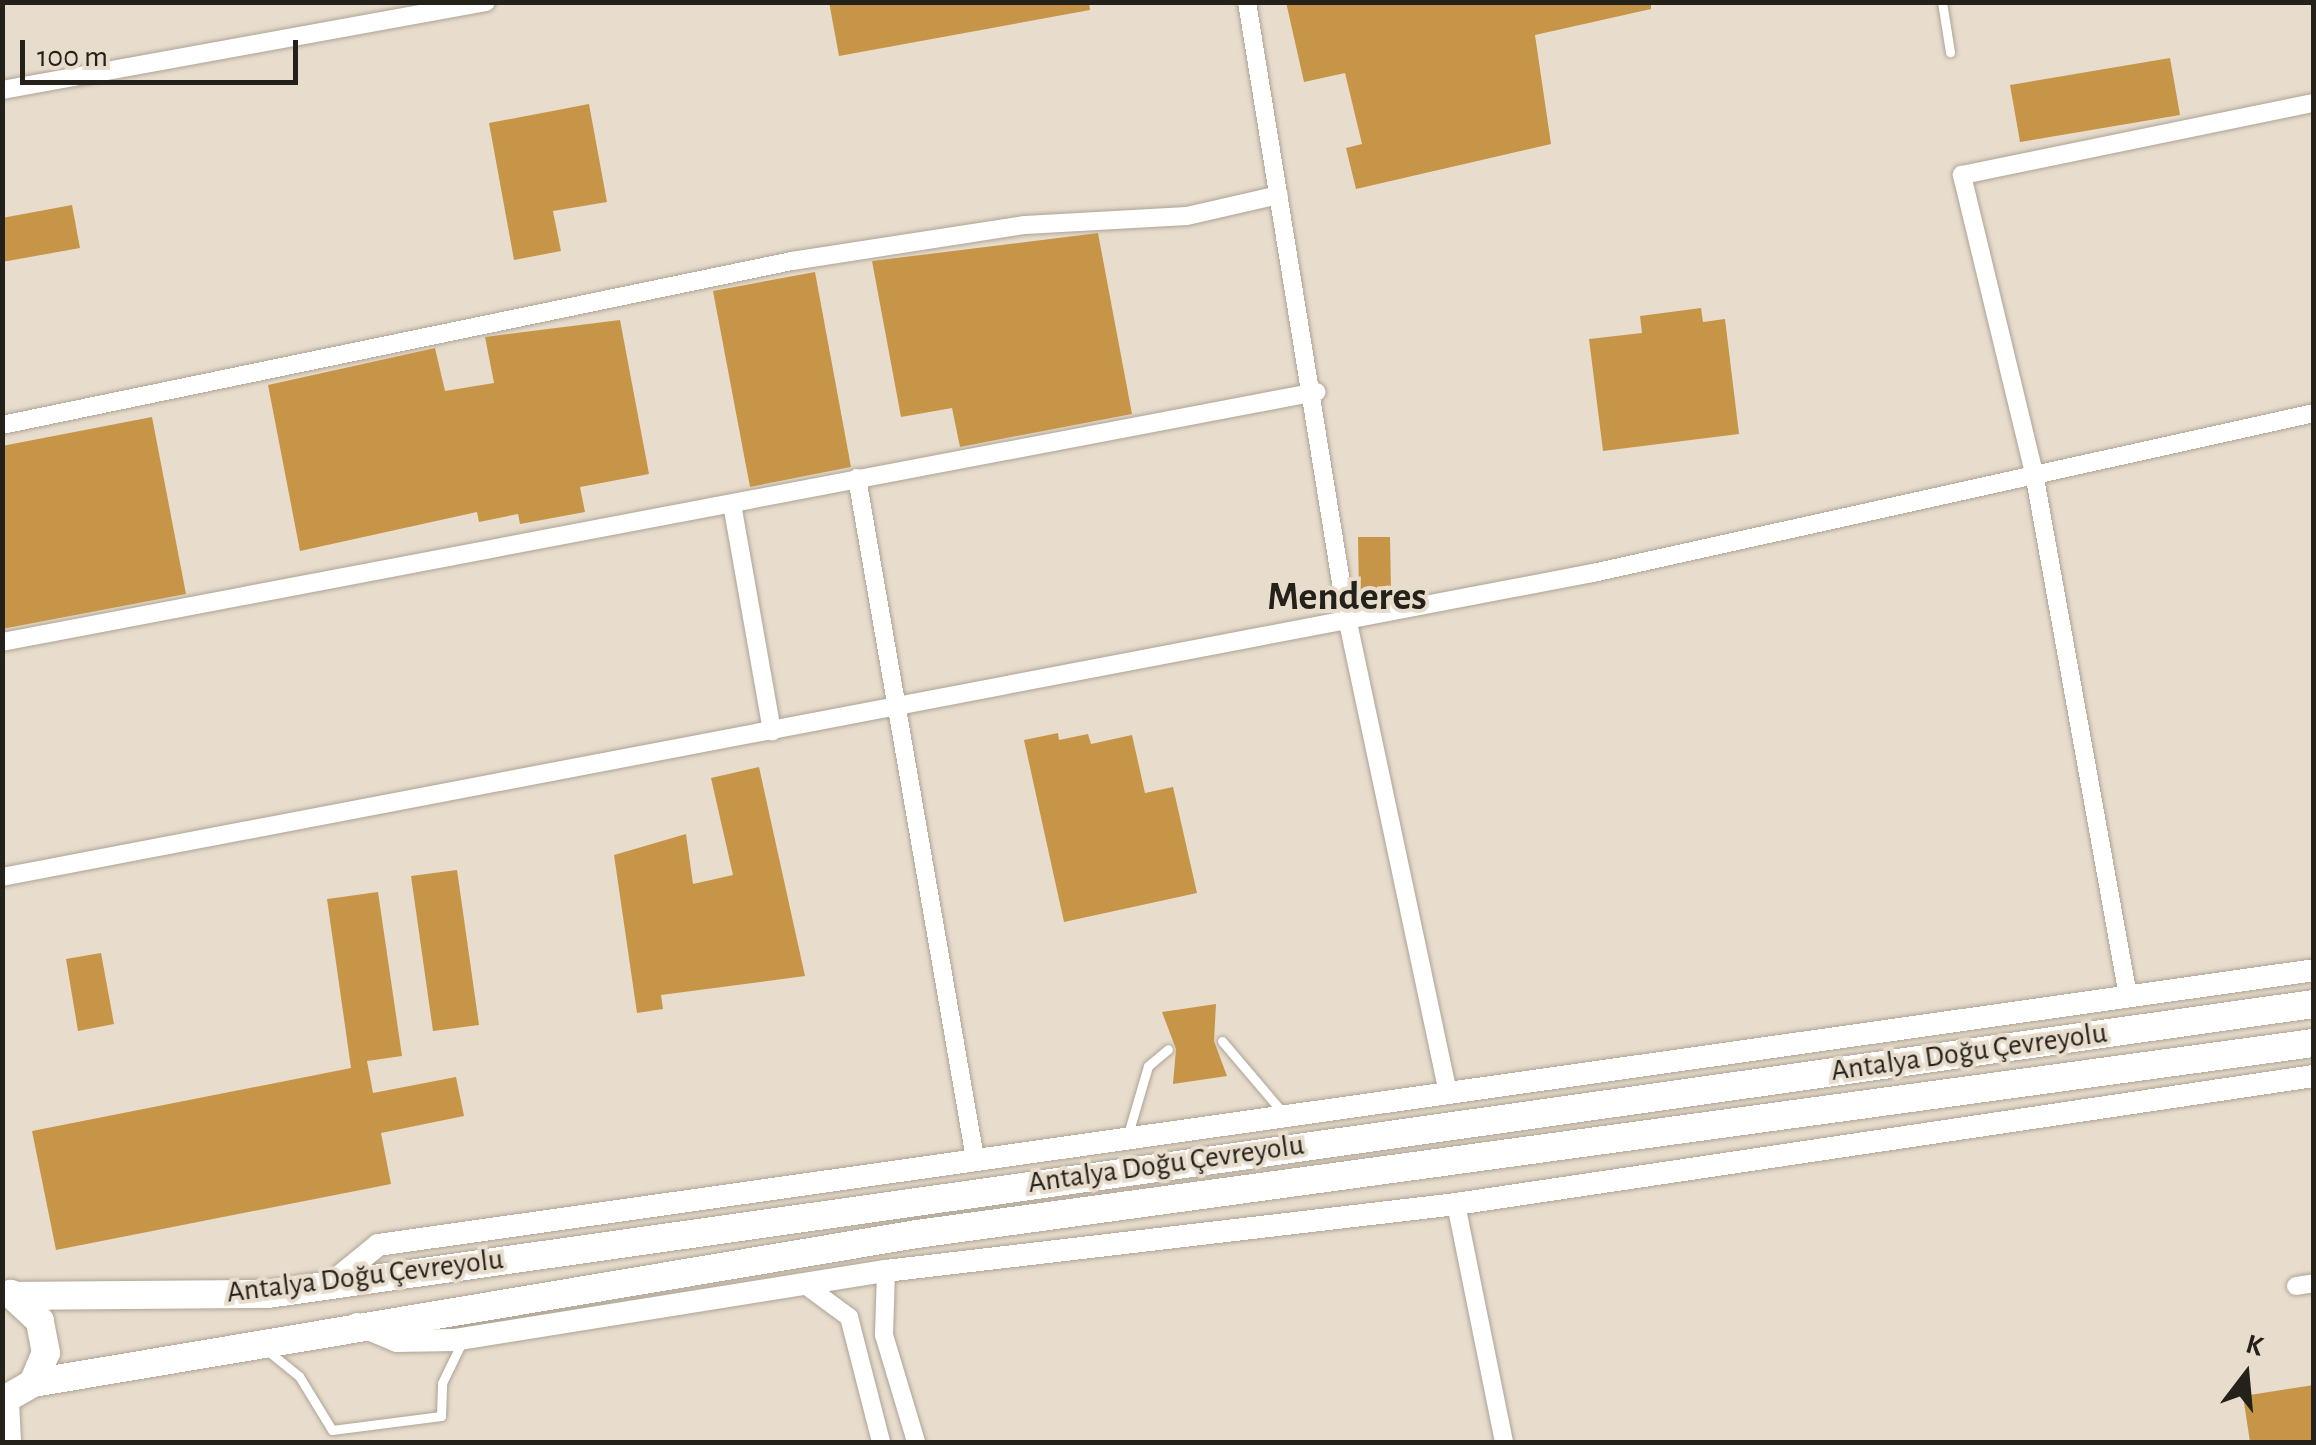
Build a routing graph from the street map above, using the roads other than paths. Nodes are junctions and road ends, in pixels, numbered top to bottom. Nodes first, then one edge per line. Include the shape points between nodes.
1 (486, 2) edge
2 (1247, 2) edge
3 (1942, 2) edge
4 (1950, 52) dead end
5 (2, 90) edge
6 (2314, 103) edge
7 (1279, 195) junction
8 (1316, 392) junction
9 (2314, 414) edge
10 (2, 425) edge
11 (2034, 473) junction
12 (857, 478) junction
13 (732, 504) junction
14 (1346, 613) junction
15 (2, 642) edge
16 (893, 708) junction
17 (772, 732) junction
18 (2, 877) edge
19 (2314, 970) edge
20 (2128, 996) junction
21 (2314, 1004) edge
22 (1222, 1042) dead end
23 (2314, 1043) edge
24 (1168, 1049) dead end
25 (2314, 1076) edge
26 (1448, 1094) junction
27 (1285, 1115) junction
28 (1128, 1134) junction
29 (975, 1158) junction
30 (1456, 1204) junction
31 (886, 1271) junction
32 (803, 1284) junction
33 (329, 1285) junction
34 (7, 1292) edge
35 (354, 1322) junction
36 (464, 1338) junction
37 (254, 1340) junction
38 (32, 1384) junction
39 (5, 1401) edge
40 (10, 1442) edge
41 (880, 1442) edge
42 (916, 1442) edge
43 (1504, 1442) edge

1 - 5 street
2 - 7 street
3 - 4 lane
6 - 11 street via 1962,175
7 - 8 street
7 - 10 street via 1187,216 1025,225 792,261
8 - 12 street
8 - 14 street
9 - 11 street
11 - 14 street via 1593,572
11 - 20 street
12 - 13 street
12 - 16 street
13 - 15 street
13 - 17 street
14 - 16 street
14 - 26 street
16 - 17 street
16 - 29 street
17 - 18 street
19 - 20 street
20 - 26 street
21 - 33 main road, Antalya Doğu Çevreyolu
22 - 27 lane
23 - 35 main road, Antalya Doğu Çevreyolu via 916,1234
24 - 28 lane via 1148,1066
25 - 30 street
26 - 27 street
27 - 28 street
28 - 29 street
29 - 33 street via 378,1245
30 - 31 street
30 - 43 street
31 - 32 street
31 - 42 street via 884,1336
32 - 36 street
32 - 41 street via 849,1317
33 - 34 main road, Antalya Doğu Çevreyolu
34 - 38 main road via 46,1337
35 - 36 street via 398,1341
35 - 37 main road, Antalya Doğu Çevreyolu
36 - 37 lane via 442,1383 442,1416 332,1430 299,1376
37 - 38 main road, Antalya Doğu Çevreyolu
38 - 39 main road
39 - 40 street

